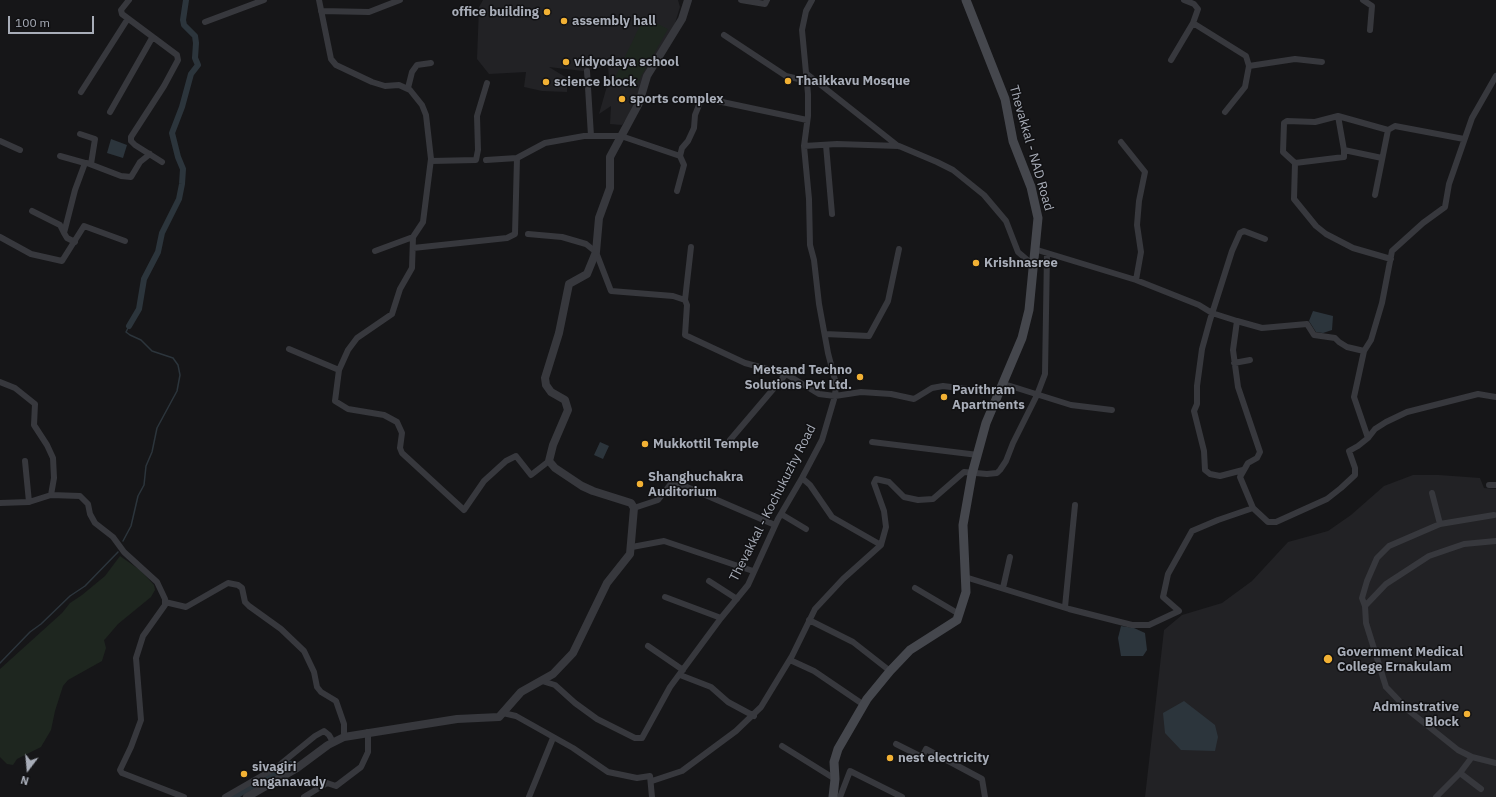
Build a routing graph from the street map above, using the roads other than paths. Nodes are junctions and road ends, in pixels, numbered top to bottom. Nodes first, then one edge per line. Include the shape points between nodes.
1 (129, 0) edge
2 (264, 0) edge
3 (319, 0) edge
4 (400, 0) edge
5 (688, 0) edge
6 (741, 0) edge
7 (766, 0) edge
8 (812, 0) edge
9 (966, 0) edge
10 (1184, 0) edge
11 (1362, 0) edge
12 (321, 11) junction
13 (127, 20) junction
14 (205, 22) dead end
15 (1193, 23) junction
16 (1370, 30) dead end
17 (724, 35) dead end
18 (152, 38) junction
19 (1171, 60) dead end
20 (1322, 62) dead end
21 (431, 63) dead end
22 (1249, 66) junction
23 (587, 71) dead end
24 (807, 74) junction
25 (1496, 76) edge
26 (807, 81) junction
27 (487, 83) dead end
28 (408, 88) junction
29 (81, 92) dead end
30 (110, 112) dead end
31 (1225, 112) dead end
32 (1338, 116) junction
33 (807, 120) junction
34 (1388, 130) junction
35 (80, 134) dead end
36 (591, 136) junction
37 (621, 136) junction
38 (1464, 139) junction
39 (0, 141) edge
40 (1121, 142) dead end
41 (826, 145) junction
42 (804, 146) junction
43 (898, 146) junction
44 (20, 150) dead end
45 (1344, 150) junction
46 (150, 154) junction
47 (60, 156) dead end
48 (680, 156) junction
49 (517, 158) junction
50 (1382, 158) junction
51 (486, 160) dead end
52 (431, 161) junction
53 (162, 162) dead end
54 (1295, 163) junction
55 (88, 164) junction
56 (677, 191) dead end
57 (1375, 196) dead end
58 (32, 210) dead end
59 (832, 214) dead end
60 (64, 233) junction
61 (528, 234) dead end
62 (0, 237) edge
63 (413, 237) junction
64 (1265, 239) dead end
65 (125, 241) dead end
66 (74, 242) junction
67 (691, 247) dead end
68 (413, 248) junction
69 (899, 249) dead end
70 (1034, 249) junction
71 (375, 251) dead end
72 (596, 252) junction
73 (1047, 253) junction
74 (1391, 259) junction
75 (1032, 264) junction
76 (1136, 280) junction
77 (685, 300) junction
78 (1212, 314) junction
79 (1237, 321) junction
80 (825, 334) junction
81 (289, 349) dead end
82 (1364, 351) junction
83 (1250, 360) dead end
84 (1234, 363) junction
85 (339, 370) junction
86 (786, 374) junction
87 (0, 382) edge
88 (1004, 384) junction
89 (1000, 393) junction
90 (835, 396) junction
91 (1037, 396) junction
92 (1496, 396) edge
93 (1112, 410) dead end
94 (1368, 438) junction
95 (730, 440) dead end
96 (872, 442) dead end
97 (978, 455) junction
98 (25, 461) dead end
99 (550, 461) junction
100 (1243, 470) junction
101 (972, 474) junction
102 (802, 478) junction
103 (1432, 493) dead end
104 (51, 495) junction
105 (29, 502) junction
106 (0, 503) edge
107 (1075, 505) dead end
108 (634, 508) junction
109 (1253, 508) junction
110 (781, 514) junction
111 (1494, 515) dead end
112 (1440, 524) junction
113 (775, 525) junction
114 (806, 529) dead end
115 (1496, 541) edge
116 (881, 546) junction
117 (632, 547) junction
118 (1010, 557) dead end
119 (753, 571) junction
120 (965, 577) junction
121 (709, 581) dead end
122 (915, 588) dead end
123 (1002, 588) junction
124 (665, 597) dead end
125 (737, 599) junction
126 (165, 602) junction
127 (1365, 606) junction
128 (1065, 607) junction
129 (959, 614) junction
130 (721, 618) junction
131 (809, 620) junction
132 (648, 646) dead end
133 (790, 660) junction
134 (890, 671) junction
135 (682, 672) junction
136 (542, 681) junction
137 (864, 705) junction
138 (503, 714) junction
139 (754, 716) junction
140 (368, 732) junction
141 (344, 737) junction
142 (553, 738) junction
143 (333, 742) junction
144 (896, 744) dead end
145 (782, 746) dead end
146 (1472, 757) junction
147 (1496, 763) edge
148 (1460, 773) junction
149 (835, 779) junction
150 (652, 782) junction
151 (1481, 789) dead end
152 (184, 797) edge
153 (225, 797) edge
154 (247, 797) edge
155 (304, 797) edge
156 (529, 797) edge
157 (652, 797) edge
158 (833, 797) edge
159 (840, 797) edge
160 (902, 797) edge
161 (985, 797) edge
162 (1436, 797) edge

1 - 13 street via 121,10
2 - 14 street
3 - 12 street
4 - 12 street via 368,12
5 - 37 street via 682,19 647,76 639,103
6 - 7 street via 765,4
8 - 24 street, Thevakkal - Kochukuzhy Road via 806,11 802,30 803,57
9 - 70 main road, Thevakkal - NAD Road via 1005,98 1014,142 1031,187 1038,218
10 - 15 street via 1194,4 1198,9
11 - 16 street via 1372,6
12 - 28 street via 331,59 336,65 372,82
13 - 18 street
13 - 29 street
15 - 19 street
15 - 22 street via 1246,56
17 - 26 street via 786,76
18 - 30 street
18 - 46 street via 177,55 178,60 131,137 131,141
20 - 22 street via 1295,59
21 - 28 street via 417,65 412,72
22 - 31 street via 1245,87
23 - 36 street
24 - 26 street, Thevakkal - Kochukuzhy Road
24 - 43 street
25 - 38 street via 1472,118
26 - 33 street, Thevakkal - Kochukuzhy Road
27 - 52 street via 477,116 476,160
28 - 52 street via 417,97 426,115
32 - 34 street
32 - 45 street
32 - 54 street via 1315,122 1286,121 1283,152
33 - 42 street, Thevakkal - Kochukuzhy Road
33 - 48 street via 708,99 701,100 695,114 694,128
34 - 38 street via 1395,126
34 - 50 street
35 - 55 street via 95,139
36 - 37 street
36 - 49 street via 545,143
37 - 48 street
37 - 72 street via 610,157 610,188 599,218
38 - 74 street via 1449,184 1445,208 1399,244 1392,251
39 - 44 street
40 - 76 street via 1146,172 1139,201 1137,225 1141,252
41 - 42 street
41 - 43 street
41 - 59 street
42 - 80 street, Thevakkal - Kochukuzhy Road via 810,245
43 - 75 street via 953,170 984,195 1006,220 1018,252
45 - 50 street
45 - 54 street via 1344,157
46 - 53 street
46 - 55 street via 140,162 131,177
47 - 55 street
48 - 56 street via 684,166
49 - 51 street
49 - 68 street via 515,234 507,238
50 - 57 street
52 - 63 street via 423,222
54 - 74 street via 1294,199 1316,226 1353,248
55 - 60 street via 75,190
58 - 60 street via 60,225
60 - 66 street
61 - 72 street via 562,237 586,244
62 - 66 street via 31,254 62,261
63 - 68 street
63 - 71 street
64 - 78 street via 1244,231 1240,233
65 - 66 street via 84,226
67 - 77 street
68 - 85 street via 412,268 400,289 392,314 357,338
69 - 80 street via 888,301 869,336
70 - 73 street
70 - 75 main road, Thevakkal - NAD Road
72 - 77 street via 611,291 673,296
72 - 99 street via 587,274 569,284 559,333 545,378 551,392 565,400 568,410 553,445
73 - 76 street
73 - 91 street via 1045,374
74 - 82 street via 1380,312 1371,340
75 - 88 main road, Thevakkal - NAD Road via 1029,310 1022,338
76 - 78 street via 1199,305
77 - 86 street via 685,335 745,363
78 - 79 street
78 - 100 street via 1202,349 1196,386 1197,404 1194,411 1204,451 1205,470 1220,476
79 - 82 street via 1262,328 1307,324 1314,335 1335,338 1347,347
79 - 84 street
80 - 90 street, Thevakkal - Kochukuzhy Road via 836,384
81 - 85 street
82 - 94 street via 1354,397
83 - 84 street
84 - 100 street via 1238,387 1260,452
85 - 99 street via 335,401 354,411 384,415 397,422 402,433 402,453 464,510 484,481 506,461 516,456 531,475
86 - 90 street via 819,394
86 - 95 street
87 - 104 street via 15,388 35,404 34,425 53,458 54,478
88 - 89 main road, Thevakkal - NAD Road
88 - 91 street
89 - 90 street via 943,386 932,388 914,399 891,394 860,392
89 - 97 main road, Thevakkal - NAD Road via 986,423
90 - 102 street, Thevakkal - Kochukuzhy Road via 822,440
91 - 93 street via 1071,405
91 - 101 street via 1000,470 997,473
92 - 94 street via 1478,394 1407,412 1375,429
94 - 109 street via 1349,451 1355,475 1327,499 1276,522 1268,522
96 - 97 street
97 - 101 main road, Thevakkal - NAD Road
98 - 105 street
99 - 108 street via 555,468 582,486 631,503
100 - 109 street via 1240,477
101 - 116 street via 964,472 933,499 918,500 904,497 889,482 876,479 874,483 884,511 886,527
101 - 120 main road, Thevakkal - NAD Road via 963,525
102 - 110 street, Thevakkal - Kochukuzhy Road
102 - 116 street via 810,485 832,517
103 - 112 street
104 - 105 street
104 - 126 street via 80,496 85,499 95,523 113,536 124,552 157,582
105 - 106 street
107 - 128 street
108 - 113 street via 658,500 673,481
108 - 117 street
109 - 128 street via 1192,531 1168,574 1163,597 1179,611 1149,625 1132,625
110 - 113 street, Thevakkal - Kochukuzhy Road
110 - 114 street
111 - 112 street
112 - 127 street via 1389,546 1378,558 1366,581 1362,598
113 - 119 street, Thevakkal - Kochukuzhy Road
115 - 127 street via 1464,544 1429,556 1386,584
116 - 131 street via 843,579 815,609
117 - 119 street via 664,540
117 - 136 street via 626,561 607,583 597,600 572,653 553,674
118 - 123 street
119 - 125 street, Thevakkal - Kochukuzhy Road via 748,585
120 - 123 street
120 - 129 main road, Thevakkal - NAD Road via 966,592
121 - 125 street
122 - 129 street
123 - 128 street
124 - 130 street
125 - 130 street, Thevakkal - Kochukuzhy Road
126 - 141 street via 186,607 228,584 242,588 245,602 281,629 304,651 314,672 317,687 336,701 344,724
126 - 152 street via 143,636 136,658 141,720 132,747 120,770
127 - 146 street via 1366,623 1386,687 1446,742
129 - 134 main road, Thevakkal - NAD Road via 957,620 910,650
130 - 135 street, Thevakkal - Kochukuzhy Road
131 - 133 street
131 - 134 street via 853,642
132 - 135 street
133 - 137 street via 814,672
133 - 139 street
134 - 137 main road, Thevakkal - NAD Road
135 - 136 street, Thevakkal - Kochukuzhy Road via 670,687 642,738 635,738 597,719 555,685
135 - 139 street via 711,687 728,702
136 - 138 street via 521,692
137 - 149 main road, Thevakkal - NAD Road via 838,749 834,762
138 - 140 street via 499,717 457,719
138 - 142 street via 516,716
139 - 150 street via 682,771
140 - 141 street
140 - 155 street via 368,752 362,767 336,786 327,783
141 - 143 street
142 - 150 street via 573,748 608,772 636,778 650,776
142 - 156 street
143 - 153 street via 324,731 277,767
143 - 154 street via 297,768
144 - 161 street via 922,756 926,749 982,779
145 - 149 street
146 - 147 street
146 - 148 street
148 - 151 street
148 - 162 street
149 - 158 main road, Thevakkal - NAD Road
150 - 157 street
159 - 160 street via 850,771

